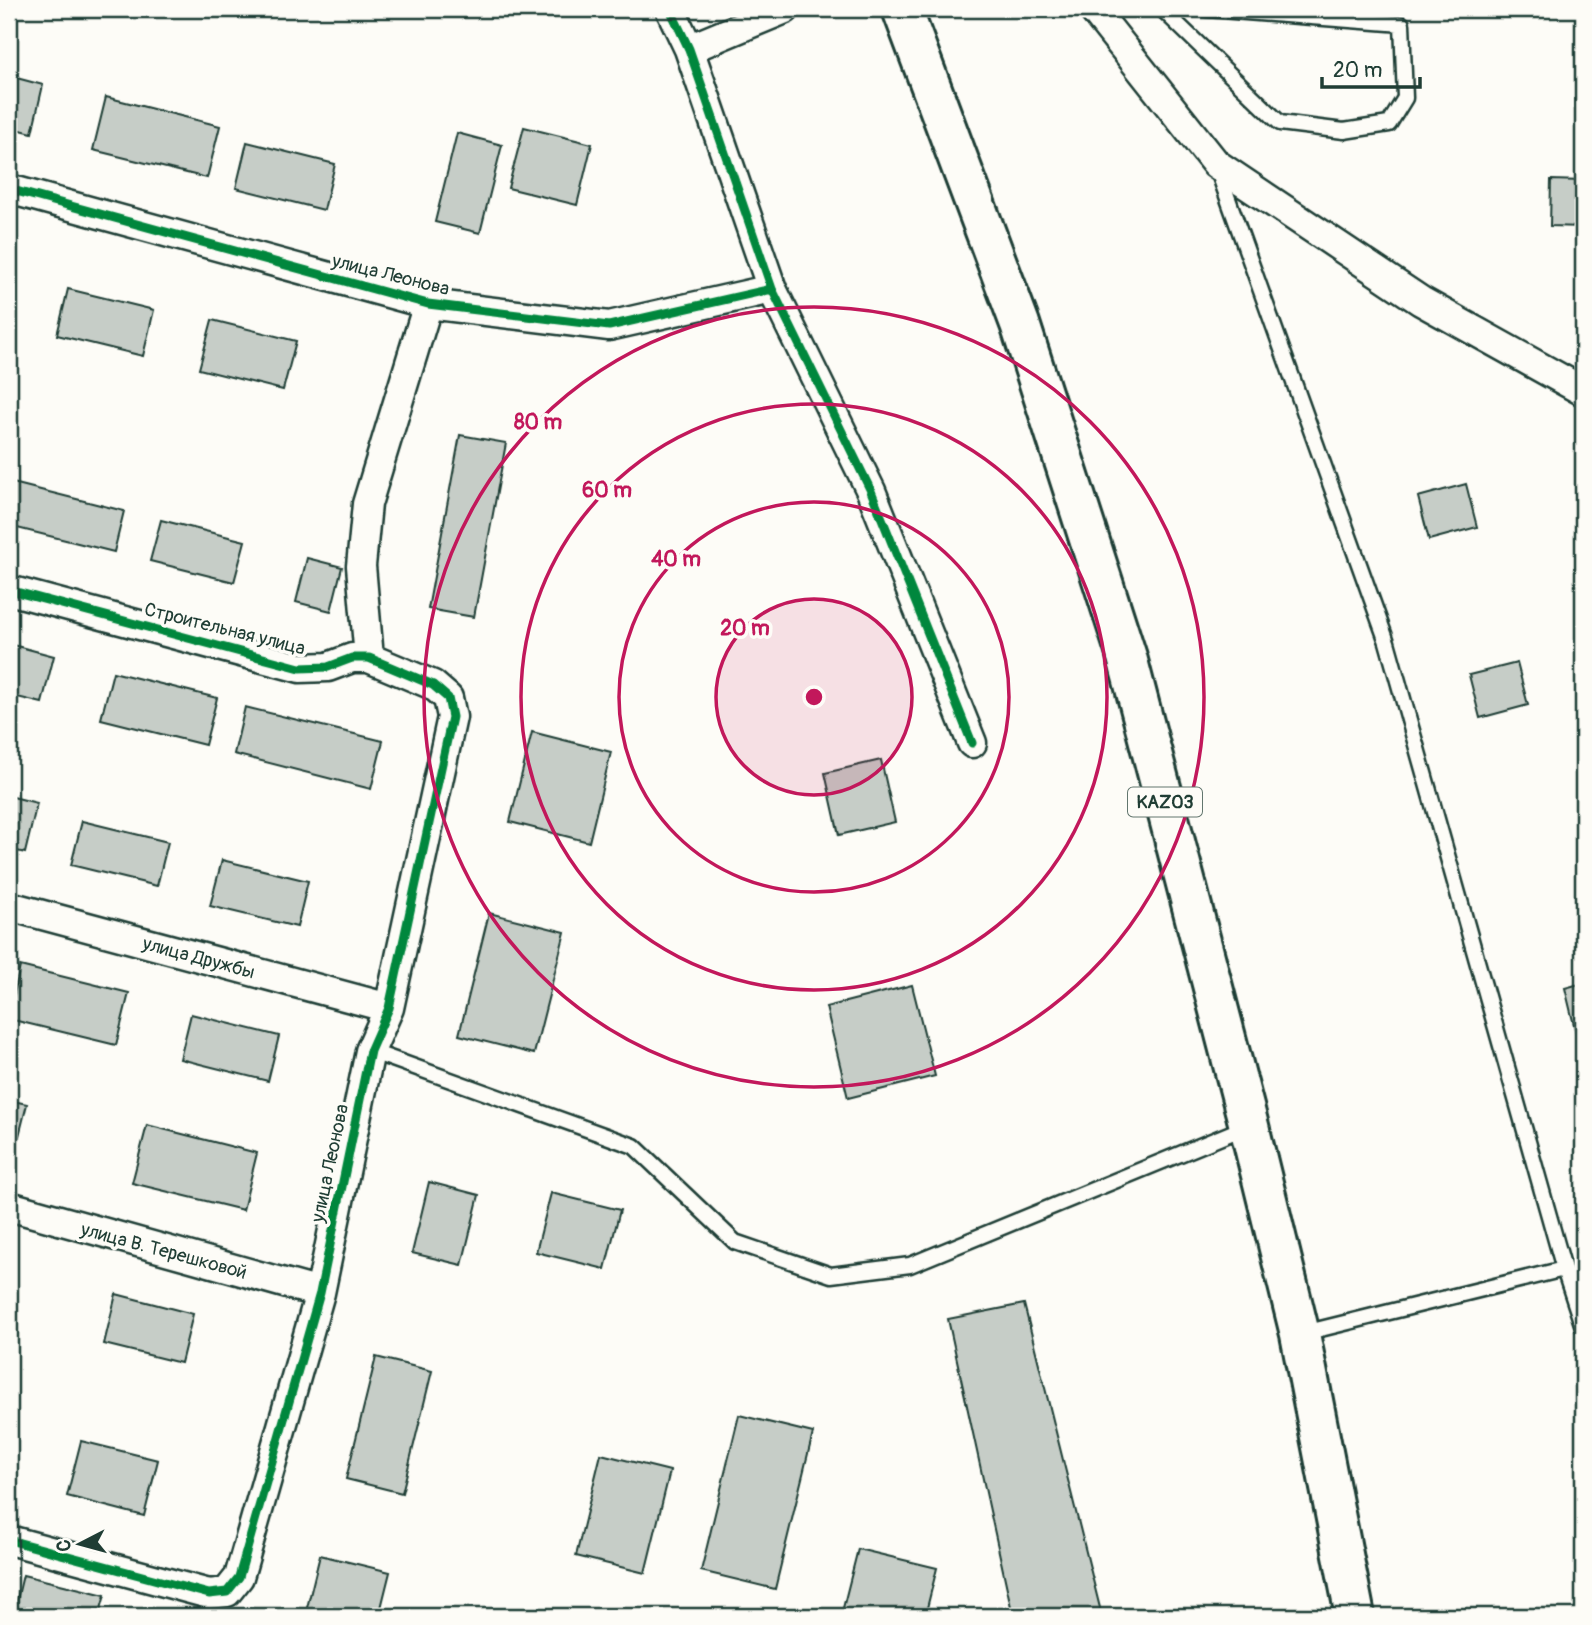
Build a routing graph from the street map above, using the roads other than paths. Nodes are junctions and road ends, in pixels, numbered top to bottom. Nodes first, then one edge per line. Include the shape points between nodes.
1 (670, 9) edge
2 (785, 9) edge
3 (902, 9) edge
4 (1093, 9) edge
5 (1162, 9) edge
6 (1207, 9) edge
7 (1279, 11) edge
8 (688, 49) junction
9 (1216, 164) junction
10 (9, 189) edge
11 (772, 289) junction
12 (428, 304) junction
13 (1583, 391) edge
14 (9, 590) edge
15 (369, 658) junction
16 (972, 743) dead end
17 (9, 906) edge
18 (389, 1008) junction
19 (370, 1051) junction
20 (1249, 1126) junction
21 (9, 1206) edge
22 (1564, 1269) junction
23 (320, 1293) junction
24 (1583, 1327) edge
25 (1300, 1334) junction
26 (9, 1539) edge
27 (1355, 1616) edge

1 - 8 street
2 - 8 street
3 - 20 highway, KАZ03 via 1020,324 1123,644
4 - 9 street
5 - 7 lane via 1280,123 1345,131 1389,124 1405,99 1402,24
6 - 7 lane
8 - 11 street
9 - 13 street via 1421,301
9 - 22 lane via 1387,642
10 - 12 street, улица Леонова
11 - 12 street, улица Леонова via 609,326
11 - 16 street via 872,491
12 - 15 street, улица Леонова via 367,504 361,566
14 - 15 street, Строительная улица via 300,668
15 - 18 street, улица Леонова via 433,685 449,698 452,717
17 - 18 street, улица Дружбы
18 - 19 street, улица Леонова
19 - 20 lane via 634,1146 735,1242 831,1275 910,1265
19 - 23 street, улица Леонова
20 - 25 highway, KАZ03
21 - 23 street, улица В. Терешковой
22 - 24 lane
22 - 25 lane
23 - 26 street, улица Леонова via 239,1577 227,1592 209,1594
25 - 27 highway, KАZ03

